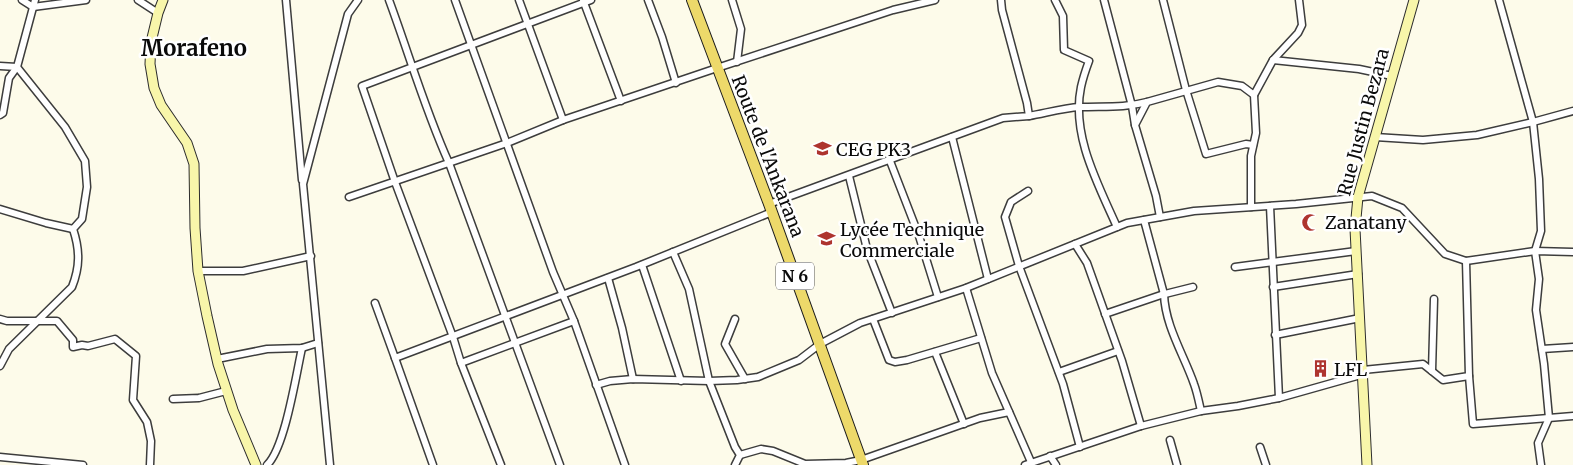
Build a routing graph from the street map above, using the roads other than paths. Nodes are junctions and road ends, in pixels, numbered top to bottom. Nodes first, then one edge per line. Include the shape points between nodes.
1 (22, 0) edge
2 (86, 0) edge
3 (138, 0) edge
4 (163, 0) edge
5 (286, 0) edge
6 (358, 0) edge
7 (390, 0) edge
8 (455, 0) edge
9 (519, 0) edge
10 (648, 0) edge
11 (692, 0) edge
12 (732, 0) edge
13 (934, 0) edge
14 (1001, 0) edge
15 (1055, 0) edge
16 (1104, 0) edge
17 (1163, 0) edge
18 (1299, 0) edge
19 (1414, 0) edge
20 (1499, 0) edge
21 (586, 1) edge
22 (34, 3) edge
23 (158, 13) junction
24 (529, 24) junction
25 (471, 45) junction
26 (1273, 60) junction
27 (737, 62) junction
28 (0, 66) edge
29 (413, 66) junction
30 (17, 67) junction
31 (717, 68) junction
32 (1392, 76) junction
33 (676, 83) junction
34 (1186, 90) junction
35 (1254, 95) junction
36 (621, 101) junction
37 (1147, 102) junction
38 (1132, 106) junction
39 (1079, 107) junction
40 (1573, 111) edge
41 (0, 115) edge
42 (1029, 116) junction
43 (563, 120) junction
44 (1533, 122) junction
45 (1135, 125) junction
46 (952, 137) junction
47 (1375, 137) junction
48 (507, 143) junction
49 (1253, 145) junction
50 (890, 161) junction
51 (449, 163) junction
52 (849, 176) junction
53 (395, 182) junction
54 (303, 184) junction
55 (1028, 191) dead end
56 (348, 197) dead end
57 (1358, 197) junction
58 (1270, 206) junction
59 (1251, 207) junction
60 (770, 208) junction
61 (0, 209) edge
62 (1160, 217) junction
63 (1144, 220) junction
64 (1117, 227) junction
65 (73, 229) junction
66 (1074, 244) junction
67 (1356, 251) junction
68 (1535, 251) junction
69 (673, 252) junction
70 (1573, 252) edge
71 (311, 256) junction
72 (1466, 261) junction
73 (1272, 262) junction
74 (642, 265) junction
75 (1019, 266) junction
76 (1235, 267) dead end
77 (198, 271) junction
78 (1358, 274) junction
79 (608, 278) junction
80 (988, 279) junction
81 (1192, 287) dead end
82 (1273, 287) junction
83 (966, 288) junction
84 (1164, 294) junction
85 (562, 295) junction
86 (938, 297) junction
87 (1434, 299) dead end
88 (375, 303) dead end
89 (892, 312) junction
90 (1105, 314) junction
91 (505, 316) junction
92 (1360, 318) junction
93 (0, 319) edge
94 (735, 319) dead end
95 (873, 319) junction
96 (37, 322) junction
97 (574, 322) junction
98 (1275, 335) junction
99 (453, 337) junction
100 (980, 338) junction
101 (318, 343) junction
102 (516, 343) junction
103 (820, 344) junction
104 (1573, 347) edge
105 (302, 348) junction
106 (1542, 349) junction
107 (1118, 351) junction
108 (935, 352) junction
109 (395, 358) junction
110 (217, 359) junction
111 (461, 363) junction
112 (0, 366) edge
113 (1363, 370) junction
114 (1432, 371) junction
115 (1059, 372) junction
116 (1469, 376) junction
117 (633, 379) junction
118 (745, 379) junction
119 (681, 381) junction
120 (710, 381) junction
121 (596, 385) junction
122 (226, 390) junction
123 (1279, 398) junction
124 (173, 399) dead end
125 (1201, 411) junction
126 (1009, 412) junction
127 (1573, 416) edge
128 (1549, 418) junction
129 (964, 424) junction
130 (1141, 426) junction
131 (1170, 440) dead end
132 (1080, 446) junction
133 (1260, 447) dead end
134 (740, 455) junction
135 (1050, 456) junction
136 (0, 457) edge
137 (862, 462) edge
138 (1178, 463) edge
139 (1028, 464) edge
140 (82, 465) edge
141 (150, 465) edge
142 (256, 465) edge
143 (267, 465) edge
144 (330, 465) edge
145 (432, 465) edge
146 (501, 465) edge
147 (560, 465) edge
148 (625, 465) edge
149 (736, 465) edge
150 (1056, 465) edge
151 (1266, 465) edge
152 (1367, 465) edge
153 (1541, 465) edge

1 - 22 street
2 - 22 street
3 - 23 street
4 - 23 street
5 - 54 street
6 - 54 street via 348,14
7 - 29 street
8 - 25 street
9 - 24 street
10 - 33 street
11 - 31 main road, Route de l'Ankarana / N 6
12 - 27 street via 741,29
13 - 27 street via 892,10
14 - 42 street
15 - 39 street via 1063,16 1064,50 1089,61
16 - 38 street
17 - 34 street
18 - 26 street via 1302,25
19 - 32 street, Rue Justin Bezara
20 - 44 street
21 - 24 street
21 - 36 street
22 - 30 street
23 - 77 street via 150,64 161,106 186,143 194,164
24 - 25 street
24 - 43 street
25 - 29 street
25 - 48 street
26 - 32 street via 1359,69
26 - 35 street
27 - 31 street
28 - 30 street
29 - 51 street via 428,116
29 - 53 street via 362,86
30 - 41 street via 9,78
30 - 65 street via 65,127 85,161 87,187 82,219
31 - 33 street
31 - 60 main road, Route de l'Ankarana / N 6
32 - 47 street, Rue Justin Bezara
33 - 36 street
34 - 35 street via 1218,82 1242,86
34 - 37 street
34 - 49 street via 1206,154
35 - 49 street via 1256,133
36 - 43 street
37 - 38 street
37 - 45 street
38 - 39 street
38 - 45 street
39 - 42 street
39 - 64 street via 1081,135 1089,162
40 - 44 street
42 - 46 street via 1003,118
43 - 48 street
44 - 47 street via 1477,135 1422,140
44 - 68 street via 1541,231
45 - 62 street
46 - 50 street
46 - 80 street
47 - 57 street, Rue Justin Bezara
48 - 51 street
48 - 85 street
49 - 59 street
50 - 52 street
50 - 86 street
51 - 53 street
51 - 91 street
52 - 60 street
52 - 89 street via 867,249
53 - 56 street
53 - 99 street
54 - 71 street
55 - 75 street via 1011,202 1005,217
57 - 58 street
57 - 67 street, Rue Justin Bezara
57 - 72 street via 1372,196 1402,208 1445,254
58 - 59 street
58 - 73 street
59 - 62 street
60 - 69 street
60 - 103 main road, Route de l'Ankarana / N 6
61 - 65 street
62 - 63 street
63 - 64 street
63 - 84 street
64 - 66 street
65 - 96 street via 79,260 72,287
66 - 75 street
66 - 90 street via 1087,263
67 - 73 street
67 - 78 street, Rue Justin Bezara
68 - 70 street
68 - 72 street
68 - 106 street via 1539,279 1536,310
69 - 74 street
69 - 120 street via 689,289
71 - 77 street via 243,271
71 - 101 street
72 - 116 street
73 - 76 street
73 - 82 street
74 - 79 street
74 - 119 street
75 - 80 street
75 - 115 street
77 - 110 street
78 - 82 street
78 - 92 street, Rue Justin Bezara
79 - 85 street
79 - 117 street
80 - 83 street
81 - 84 street
82 - 98 street
83 - 86 street
83 - 100 street
84 - 90 street
84 - 125 street via 1165,306 1182,358 1195,384
85 - 91 street
85 - 97 street
86 - 89 street
87 - 114 street
88 - 109 street
89 - 95 street
90 - 107 street
91 - 99 street
91 - 102 street
92 - 98 street
92 - 113 street, Rue Justin Bezara
93 - 96 street
94 - 118 street via 725,344
95 - 103 street
95 - 108 street via 889,360 896,362
96 - 112 street via 9,349
96 - 141 street via 57,321 73,340 73,347 115,339 136,356 133,400 148,422
97 - 102 street
97 - 121 street
98 - 123 street
99 - 109 street
99 - 111 street
100 - 108 street
100 - 126 street
101 - 105 street
101 - 144 street
102 - 111 street
102 - 147 street
103 - 118 street via 799,360
103 - 137 main road, Route de l'Ankarana / N 6
104 - 106 street
105 - 110 street via 267,349
105 - 143 street via 278,446 274,458
106 - 128 street
107 - 115 street
107 - 130 street
108 - 129 street
109 - 145 street
110 - 122 street
111 - 146 street
113 - 114 street via 1423,364
113 - 123 street via 1357,376
113 - 152 street, Rue Justin Bezara
114 - 116 street via 1443,380
115 - 132 street
116 - 128 street via 1473,424
117 - 119 street
117 - 121 street
118 - 120 street
119 - 120 street
120 - 134 street
121 - 148 street
122 - 124 street via 199,398
122 - 142 street
123 - 125 street
125 - 130 street
126 - 129 street
126 - 139 street
127 - 128 street
128 - 153 street via 1538,443
129 - 137 street
130 - 132 street
131 - 138 street
132 - 135 street
133 - 151 street
134 - 137 street via 761,449 806,464
134 - 149 street
135 - 139 street
135 - 150 street
136 - 140 street

